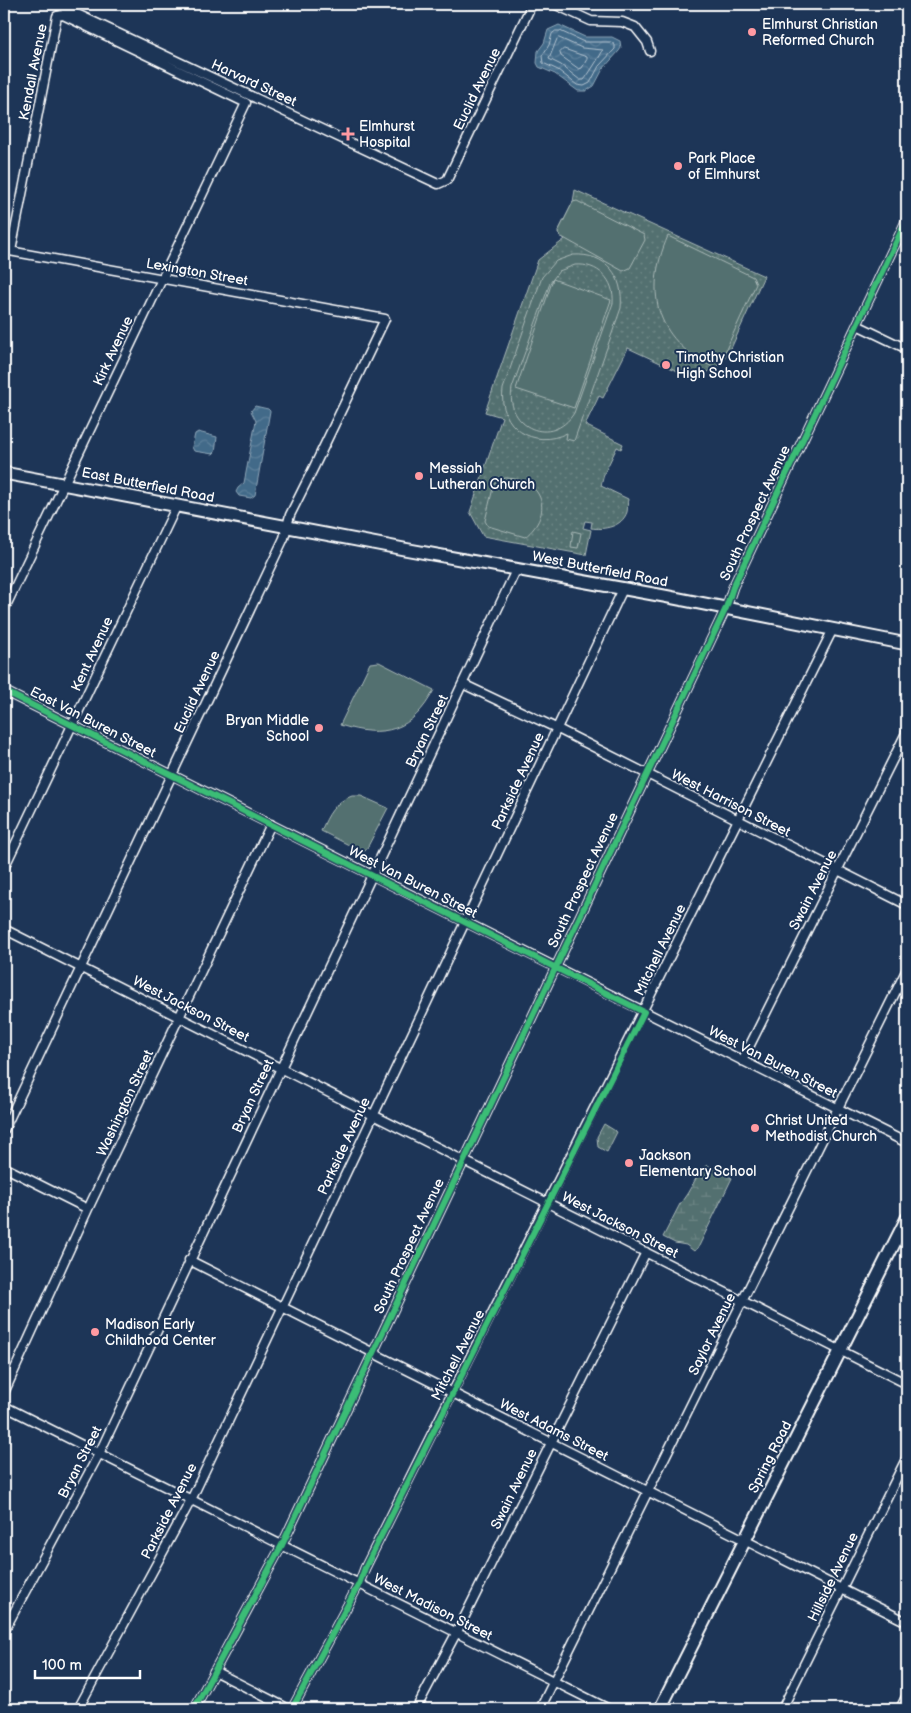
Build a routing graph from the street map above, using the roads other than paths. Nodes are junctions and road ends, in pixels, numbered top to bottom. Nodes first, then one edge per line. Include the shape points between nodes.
1 (56, 4) edge
2 (532, 4) edge
3 (554, 4) edge
4 (57, 16) joint
5 (650, 51) dead end
6 (246, 103) joint
7 (442, 182) joint
8 (907, 219) edge
9 (7, 250) edge
10 (162, 278) junction
11 (385, 319) joint
12 (857, 325) junction
13 (907, 349) edge
14 (4, 473) edge
15 (64, 484) junction
16 (177, 505) junction
17 (286, 527) junction
18 (517, 568) junction
19 (623, 589) junction
20 (726, 608) junction
21 (4, 610) edge
22 (833, 629) junction
23 (907, 644) edge
24 (463, 684) junction
25 (4, 691) edge
26 (72, 725) junction
27 (556, 728) junction
28 (907, 731) edge
29 (647, 774) junction
30 (172, 775) junction
31 (737, 820) junction
32 (272, 824) junction
33 (4, 868) edge
34 (838, 870) junction
35 (372, 875) junction
36 (907, 905) edge
37 (465, 922) junction
38 (4, 929) edge
39 (555, 967) junction
40 (80, 968) junction
41 (907, 969) edge
42 (644, 1012) junction
43 (180, 1017) junction
44 (742, 1061) junction
45 (280, 1068) junction
46 (839, 1110) junction
47 (373, 1115) junction
48 (4, 1130) edge
49 (907, 1143) edge
50 (464, 1160) junction
51 (4, 1167) edge
52 (548, 1203) junction
53 (88, 1209) junction
54 (907, 1218) edge
55 (646, 1252) junction
56 (190, 1260) junction
57 (743, 1301) junction
58 (282, 1307) junction
59 (841, 1349) junction
60 (372, 1352) junction
61 (907, 1384) edge
62 (4, 1393) edge
63 (453, 1393) junction
64 (4, 1406) edge
65 (552, 1443) junction
66 (100, 1454) junction
67 (907, 1457) edge
68 (649, 1492) junction
69 (191, 1500) junction
70 (744, 1540) junction
71 (282, 1545) junction
72 (359, 1584) junction
73 (841, 1589) junction
74 (907, 1622) edge
75 (4, 1631) edge
76 (457, 1633) junction
77 (214, 1671) junction
78 (554, 1682) junction
79 (907, 1695) edge
80 (78, 1709) edge
81 (194, 1709) edge
82 (290, 1709) edge
83 (416, 1709) edge
84 (540, 1709) edge
85 (609, 1709) edge
86 (660, 1709) edge
87 (782, 1709) edge
88 (900, 1709) edge

1 - 7 street, Harvard Street via 432,182
2 - 7 street, Euclid Avenue via 447,180
3 - 5 street via 591,21 622,22 635,27
4 - 6 street, Harvard Street via 63,15
4 - 9 street, Kendall Avenue
6 - 10 street, Kirk Avenue
8 - 12 street, South Prospect Avenue
9 - 10 street, Lexington Street
10 - 11 street, Lexington Street
10 - 15 street, Kirk Avenue
11 - 17 street, Euclid Avenue
12 - 13 street
12 - 20 street, South Prospect Avenue
14 - 15 main road, East Butterfield Road
15 - 16 main road, East Butterfield Road
15 - 21 street, Kirk Avenue
16 - 17 main road, East Butterfield Road
16 - 26 street, Kent Avenue
17 - 18 main road, West Butterfield Road
17 - 30 street, Euclid Avenue via 284,538
18 - 19 main road, West Butterfield Road
18 - 24 street, Bryan Street
19 - 20 main road, West Butterfield Road
19 - 27 street, Parkside Avenue
20 - 22 main road, West Butterfield Road
20 - 29 street, South Prospect Avenue
22 - 23 main road, West Butterfield Road
22 - 31 street, Mitchell Avenue
24 - 27 street, West Harrison Street
24 - 35 street, Bryan Street
25 - 26 street, East Van Buren Street
26 - 30 street, East Van Buren Street
26 - 33 street, Kent Avenue
27 - 29 street, West Harrison Street
27 - 37 street, Parkside Avenue
28 - 34 street, Swain Avenue
29 - 31 street, West Harrison Street
29 - 39 street, South Prospect Avenue
30 - 32 street, West Van Buren Street
30 - 40 street, Euclid Avenue
31 - 34 street, West Harrison Street
31 - 42 street, Mitchell Avenue
32 - 35 street, West Van Buren Street
32 - 43 street, Washington Street
34 - 36 street, West Harrison Street
34 - 44 street, Swain Avenue
35 - 37 street, West Van Buren Street
35 - 45 street, Bryan Street
37 - 39 street, West Van Buren Street
37 - 47 street, Parkside Avenue
38 - 40 street, West Jackson Street
39 - 42 street, West Van Buren Street
39 - 50 street, South Prospect Avenue
40 - 43 street, West Jackson Street
40 - 48 street, Euclid Avenue
41 - 46 street, Saylor Avenue
42 - 44 street, West Van Buren Street
42 - 52 street, Mitchell Avenue
43 - 45 street, West Jackson Street
43 - 53 street, Washington Street
44 - 46 street, West Van Buren Street
45 - 47 street, West Jackson Street
45 - 56 street, Bryan Street
46 - 49 street, West Van Buren Street
46 - 57 street, Saylor Avenue
47 - 50 street, West Jackson Street
47 - 58 street, Parkside Avenue
50 - 52 street, West Jackson Street
50 - 60 street, South Prospect Avenue
51 - 53 street
52 - 55 street, West Jackson Street
52 - 63 street, Mitchell Avenue
53 - 62 street, Washington Street
54 - 59 main road, Spring Road
55 - 57 street, West Jackson Street
55 - 65 street, Swain Avenue
56 - 58 street, West Adams Street
56 - 66 street, Bryan Street
57 - 59 street, West Jackson Street
57 - 68 street, Saylor Avenue
58 - 60 street, West Adams Street
58 - 69 street, Parkside Avenue
59 - 61 street, West Jackson Street
59 - 70 main road, Spring Road
60 - 63 street, West Adams Street
60 - 71 street, South Prospect Avenue
63 - 65 street, West Adams Street
63 - 72 street, Mitchell Avenue
64 - 66 street, West Madison Street
65 - 68 street, West Adams Street
65 - 76 street, Swain Avenue
66 - 69 street, West Madison Street
66 - 75 street, Bryan Street
67 - 73 street, Hillside Avenue
68 - 70 street, West Adams Street
68 - 78 street, Saylor Avenue
69 - 71 street, West Madison Street
69 - 80 street, Parkside Avenue
70 - 73 street, West Adams Street
70 - 86 main road, Spring Road
71 - 72 street, West Madison Street
71 - 77 street, South Prospect Avenue
72 - 76 street, West Madison Street
72 - 82 street, Mitchell Avenue
73 - 74 street, West Adams Street
73 - 87 street, Hillside Avenue
76 - 78 street, West Madison Street
76 - 83 street, Swain Avenue
77 - 81 street, South Prospect Avenue
77 - 82 street
78 - 84 street, Saylor Avenue
78 - 85 street, West Madison Street
79 - 88 street

